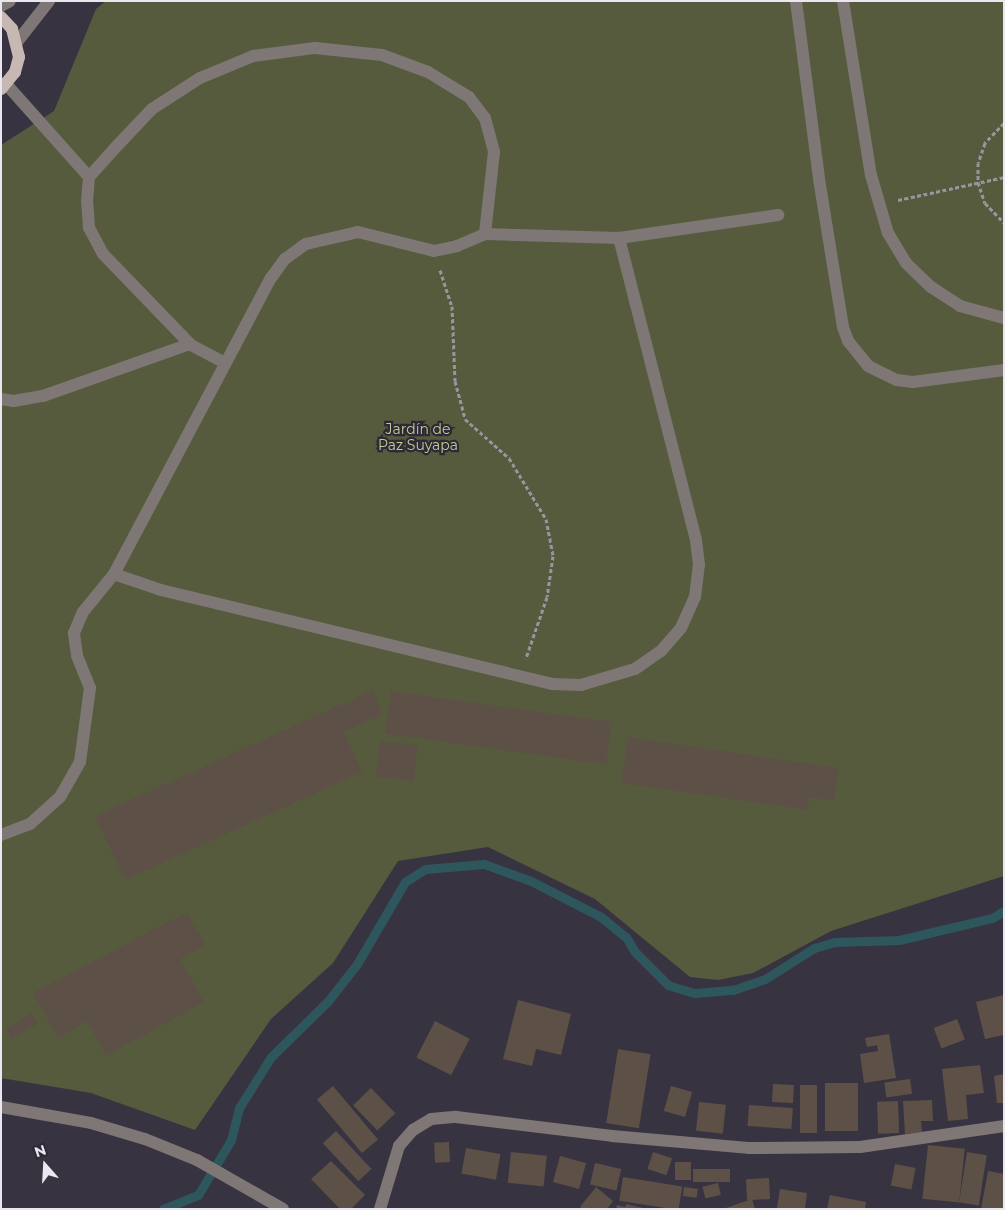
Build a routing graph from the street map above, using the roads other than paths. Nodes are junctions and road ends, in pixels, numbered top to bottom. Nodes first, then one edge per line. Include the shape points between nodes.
1 (10, 1) edge
2 (49, 1) edge
3 (796, 1) edge
4 (843, 1) edge
5 (1, 6) edge
6 (1, 17) edge
7 (17, 42) junction
8 (4, 87) edge
9 (89, 177) junction
10 (778, 215) dead end
11 (485, 234) junction
12 (619, 238) junction
13 (1004, 318) edge
14 (190, 344) junction
15 (226, 363) junction
16 (1004, 370) edge
17 (1, 399) edge
18 (114, 574) junction
19 (1, 835) edge
20 (1, 1107) edge
21 (1004, 1126) edge
22 (283, 1209) edge
23 (380, 1209) edge

1 - 5 street
2 - 7 street
3 - 16 street via 821,188 848,341 868,366 897,380 913,382
4 - 13 street via 878,204 888,233 906,263 931,287 960,306
6 - 7 main road
7 - 8 main road via 19,57
8 - 9 street
9 - 11 street via 152,109 200,78 253,56 315,48 382,55 436,77 469,97 485,118 494,152
9 - 14 street via 90,228 103,254
10 - 12 street
11 - 12 street
11 - 15 street via 457,246 434,251 358,232 306,244 285,259 271,278
12 - 18 street via 696,540 699,565 695,597 681,628 661,651 635,669 580,686 519,677 161,590
14 - 15 street
14 - 17 street via 43,396 14,401
15 - 18 street
18 - 19 street via 83,612 74,633 77,655 90,688 80,762 60,797 30,824
20 - 22 street via 91,1123 145,1139 197,1160
21 - 23 street via 860,1147 750,1148 612,1136 456,1117 431,1120 412,1130 399,1146

